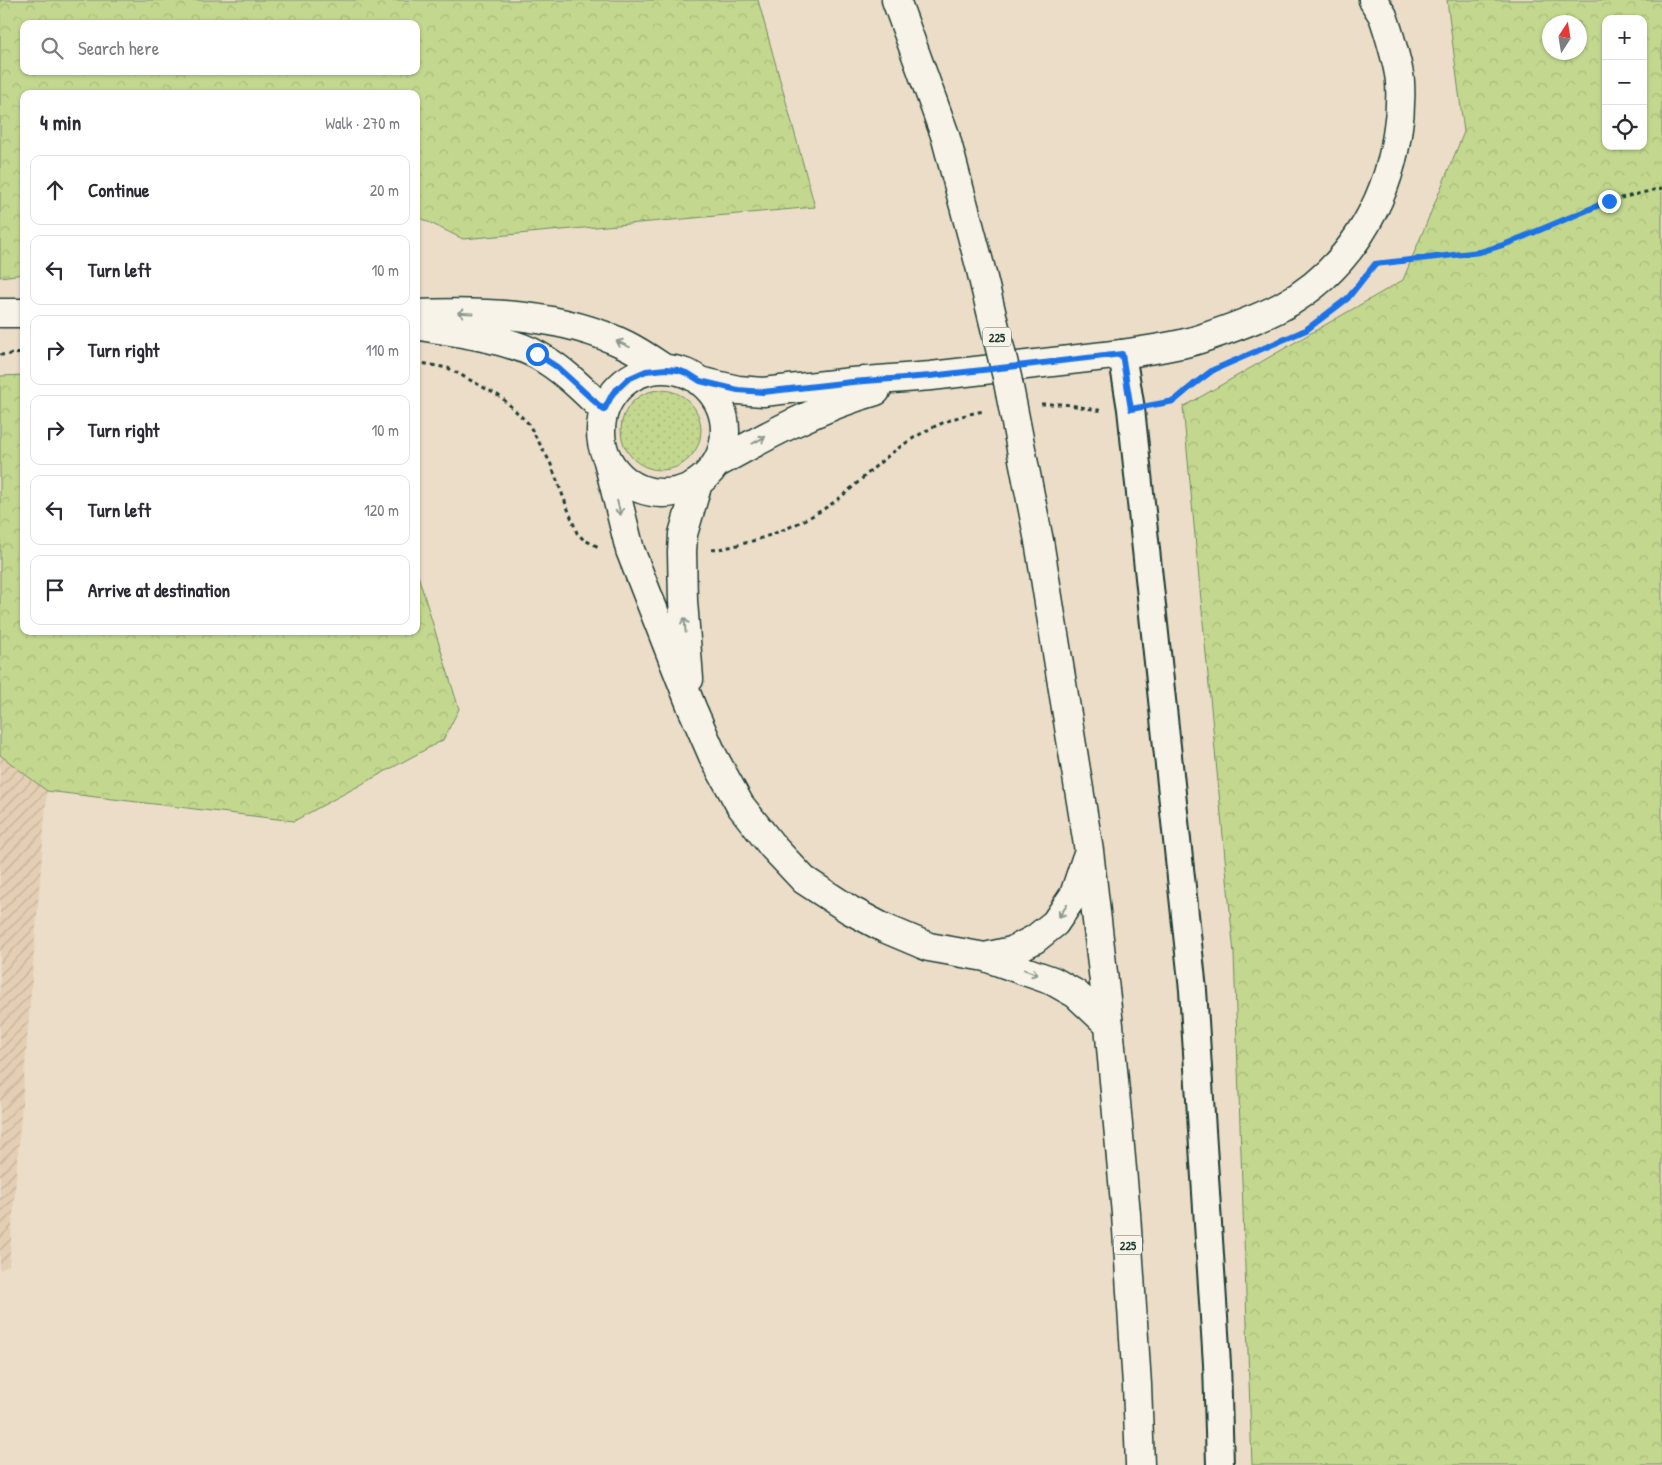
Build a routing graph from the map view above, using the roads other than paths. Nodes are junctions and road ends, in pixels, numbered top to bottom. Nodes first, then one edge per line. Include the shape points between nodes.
1 (896, 0) edge
2 (1373, 0) edge
3 (0, 313) edge
4 (20, 313) edge
5 (420, 314) edge
6 (420, 326) edge
7 (1122, 354) junction
8 (666, 369) junction
9 (930, 376) junction
10 (700, 381) junction
11 (604, 410) junction
12 (608, 460) junction
13 (716, 464) junction
14 (698, 483) junction
15 (692, 708) junction
16 (1089, 851) junction
17 (985, 957) junction
18 (1109, 1025) junction
19 (1140, 1465) edge
20 (1220, 1465) edge

1 - 16 main road, 225, bridge via 945,135 1004,368 1039,541
2 - 7 main road via 1382,16 1400,80 1400,115 1395,150 1384,189 1344,257 1281,307 1240,325 1198,339
3 - 4 main road
8 -> 5 main road via 626,345 594,332 560,324 519,316 457,312
6 - 11 main road via 509,344 537,354 557,367
7 - 9 main road
7 - 20 street via 1131,409 1193,990 1217,1364
8 - 10 main road via 683,372
8 - 11 main road via 646,371 628,379 613,393
9 - 10 main road via 763,392
13 -> 9 main road via 789,424 850,399
10 - 13 main road via 715,397 724,419 724,442
11 - 12 main road via 600,436
12 - 14 main road via 620,477 638,489 658,493 679,492
12 -> 15 main road via 630,550
13 - 14 main road
15 -> 14 main road via 682,552 683,534
15 - 17 main road via 740,805 804,880 884,928 929,947
16 -> 17 main road via 1074,895 1055,923 1012,951
16 - 18 main road, 225
17 -> 18 main road via 1053,981 1076,994
18 - 19 main road, 225 via 1126,1214

